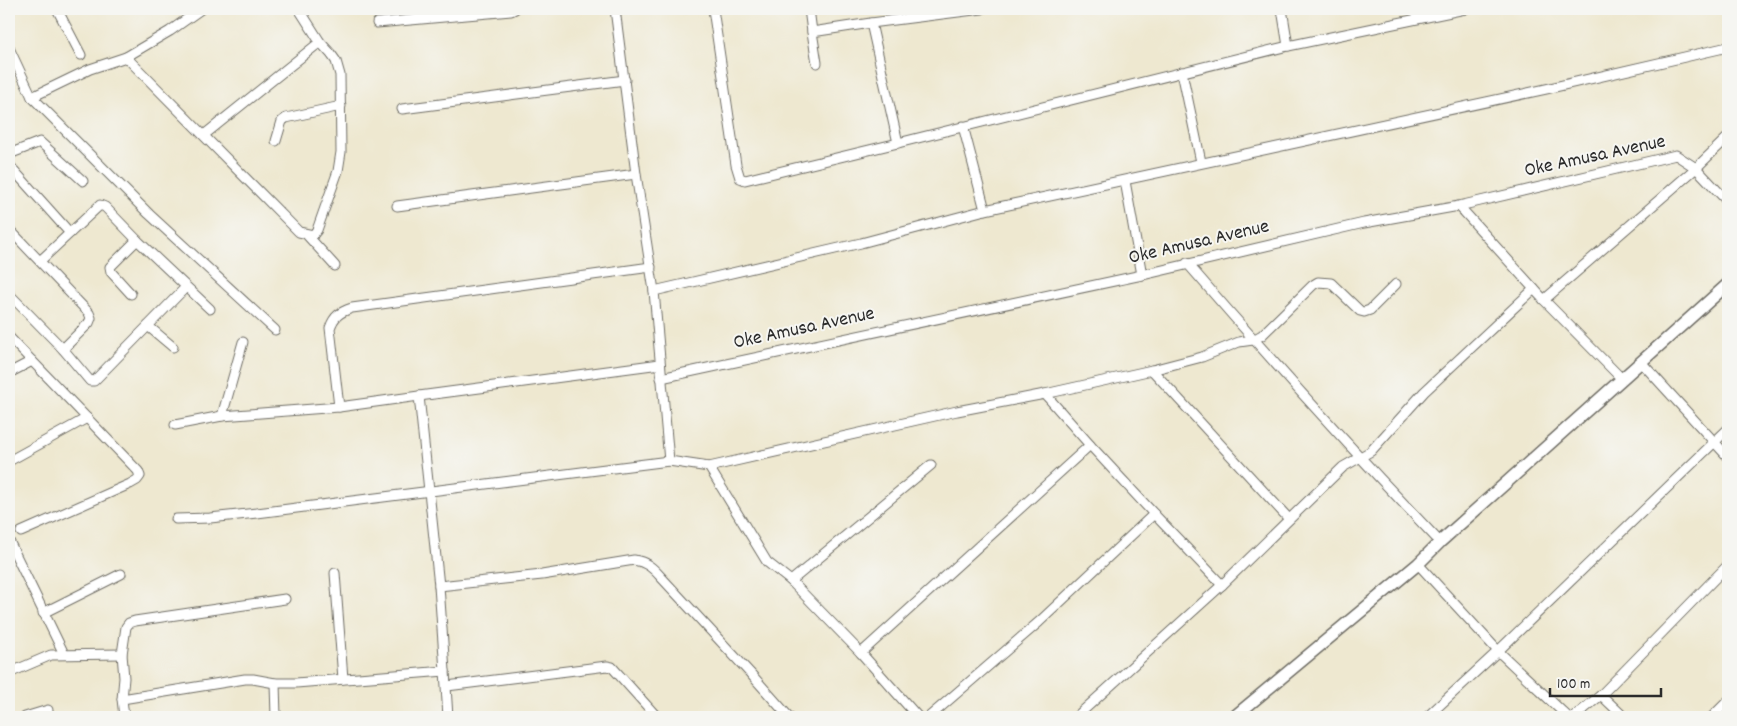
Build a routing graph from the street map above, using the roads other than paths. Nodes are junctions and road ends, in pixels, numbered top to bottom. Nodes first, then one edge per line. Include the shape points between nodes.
1 (57, 9) edge
2 (201, 9) edge
3 (299, 9) edge
4 (515, 9) edge
5 (615, 9) edge
6 (714, 9) edge
7 (809, 9) edge
8 (982, 9) edge
9 (1282, 9) edge
10 (1465, 9) edge
11 (377, 23) dead end
12 (871, 23) junction
13 (812, 32) junction
14 (320, 42) junction
15 (1288, 46) junction
16 (1728, 47) edge
17 (9, 48) edge
18 (81, 55) dead end
19 (126, 57) junction
20 (817, 63) dead end
21 (1182, 72) junction
22 (625, 80) junction
23 (32, 97) junction
24 (341, 106) junction
25 (402, 109) dead end
26 (962, 126) junction
27 (204, 135) junction
28 (1728, 137) edge
29 (276, 141) dead end
30 (898, 143) junction
31 (9, 154) edge
32 (1201, 162) junction
33 (9, 165) edge
34 (1696, 168) junction
35 (636, 174) junction
36 (83, 181) dead end
37 (1124, 181) junction
38 (1728, 202) edge
39 (397, 206) dead end
40 (1458, 206) junction
41 (985, 210) junction
42 (9, 229) edge
43 (70, 233) junction
44 (306, 235) junction
45 (137, 240) junction
46 (40, 261) junction
47 (1187, 263) junction
48 (335, 266) dead end
49 (651, 267) junction
50 (1142, 275) junction
51 (1396, 284) dead end
52 (1728, 284) edge
53 (186, 287) junction
54 (1534, 289) junction
55 (654, 291) junction
56 (9, 294) edge
57 (132, 294) dead end
58 (1544, 300) junction
59 (210, 309) dead end
60 (148, 326) junction
61 (275, 330) dead end
62 (9, 337) edge
63 (1253, 340) junction
64 (243, 342) dead end
65 (173, 347) dead end
66 (63, 349) junction
67 (32, 361) junction
68 (1642, 363) junction
69 (660, 364) junction
70 (1152, 370) junction
71 (9, 373) edge
72 (662, 378) junction
73 (1622, 379) junction
74 (1046, 394) junction
75 (419, 396) junction
76 (339, 407) junction
77 (222, 416) junction
78 (87, 418) junction
79 (175, 425) dead end
80 (1728, 429) edge
81 (1715, 442) junction
82 (1090, 445) junction
83 (1728, 456) edge
84 (1359, 458) junction
85 (9, 461) edge
86 (668, 461) junction
87 (931, 465) dead end
88 (709, 468) junction
89 (430, 490) junction
90 (1154, 514) junction
91 (176, 519) dead end
92 (1289, 519) junction
93 (21, 532) dead end
94 (9, 541) edge
95 (1440, 542) junction
96 (1418, 564) junction
97 (1728, 564) edge
98 (335, 572) dead end
99 (121, 574) dead end
100 (790, 581) junction
101 (1222, 585) junction
102 (439, 586) junction
103 (285, 599) dead end
104 (43, 613) junction
105 (1498, 651) junction
106 (861, 653) junction
107 (64, 654) junction
108 (122, 654) junction
109 (445, 671) junction
110 (9, 673) edge
111 (343, 679) junction
112 (275, 683) junction
113 (447, 686) junction
114 (1601, 695) junction
115 (122, 699) junction
116 (1728, 700) edge
117 (48, 710) dead end
118 (25, 717) edge
119 (124, 717) edge
120 (276, 717) edge
121 (448, 717) edge
122 (657, 717) edge
123 (789, 717) edge
124 (918, 717) edge
125 (929, 717) edge
126 (1076, 717) edge
127 (1234, 717) edge
128 (1427, 717) edge
129 (1568, 717) edge
130 (1574, 717) edge
131 (1624, 717) edge
132 (1712, 717) edge

1 - 18 street
2 - 19 street
3 - 14 street
4 - 11 street
5 - 22 street
6 - 30 street via 740,178 750,179
7 - 13 street
8 - 12 street
9 - 15 street
10 - 15 street
12 - 13 street
12 - 30 street
13 - 20 street
14 - 24 street via 338,68
14 - 27 street
15 - 21 street
16 - 32 street
17 - 23 street
19 - 23 street via 90,69
19 - 27 street
21 - 26 street
21 - 32 street
22 - 25 street
22 - 35 street
23 - 61 street via 149,214
24 - 29 street via 286,118
24 - 44 street via 338,171 317,230 313,235
26 - 30 street
26 - 41 street
27 - 44 street via 299,232
28 - 34 street
31 - 36 street via 43,143
32 - 37 street
33 - 43 street
34 - 38 street, Oke Amusa Avenue
34 - 40 street, Oke Amusa Avenue via 1676,155
34 - 58 street
35 - 39 street
35 - 49 street
37 - 41 street
37 - 50 street
40 - 47 street, Oke Amusa Avenue via 1364,223
40 - 54 street
41 - 55 street via 861,243
42 - 46 street
43 - 45 street via 100,205
43 - 46 street
44 - 48 street
45 - 53 street
45 - 57 street via 110,267
46 - 66 street via 91,318
47 - 50 street, Oke Amusa Avenue
47 - 63 street
49 - 55 street
49 - 76 street via 340,312 330,328
50 - 72 street, Oke Amusa Avenue
51 - 63 street via 1364,312 1331,283 1318,282
52 - 68 street
53 - 59 street
53 - 60 street
54 - 58 street
54 - 84 street via 1424,392 1371,451
55 - 69 street
56 - 66 street
58 - 73 street
60 - 65 street
60 - 66 street via 94,381 90,381
62 - 67 street
63 - 70 street
63 - 84 street
64 - 77 street
67 - 71 street
67 - 78 street
68 - 73 street
68 - 81 street
69 - 72 street
69 - 75 street
70 - 74 street
70 - 92 street
72 - 86 street
73 - 95 street
74 - 82 street
74 - 88 street
75 - 76 street
75 - 89 street
76 - 77 street
77 - 79 street
78 - 85 street
78 - 93 street via 138,471 138,480
80 - 81 street
81 - 83 street
81 - 105 street
82 - 90 street
82 - 106 street
84 - 92 street via 1343,467
84 - 95 street
86 - 88 street
86 - 89 street
87 - 100 street
88 - 100 street via 760,553
89 - 91 street via 257,513
89 - 102 street
90 - 101 street
90 - 125 street via 1039,622
92 - 101 street
94 - 104 street
95 - 96 street
96 - 105 street
96 - 127 street
97 - 114 street
98 - 111 street
99 - 104 street
100 - 106 street
101 - 126 street
102 - 109 street
102 - 123 street via 542,575 634,560 643,562 660,576
103 - 108 street via 129,623
104 - 107 street
105 - 128 street
105 - 129 street
106 - 124 street
107 - 108 street
107 - 110 street via 41,658
108 - 115 street
109 - 111 street
109 - 113 street
111 - 112 street
112 - 115 street via 245,679
112 - 120 street
113 - 121 street
113 - 122 street via 607,666 612,667
114 - 130 street
114 - 131 street
115 - 119 street
116 - 132 street
117 - 118 street

